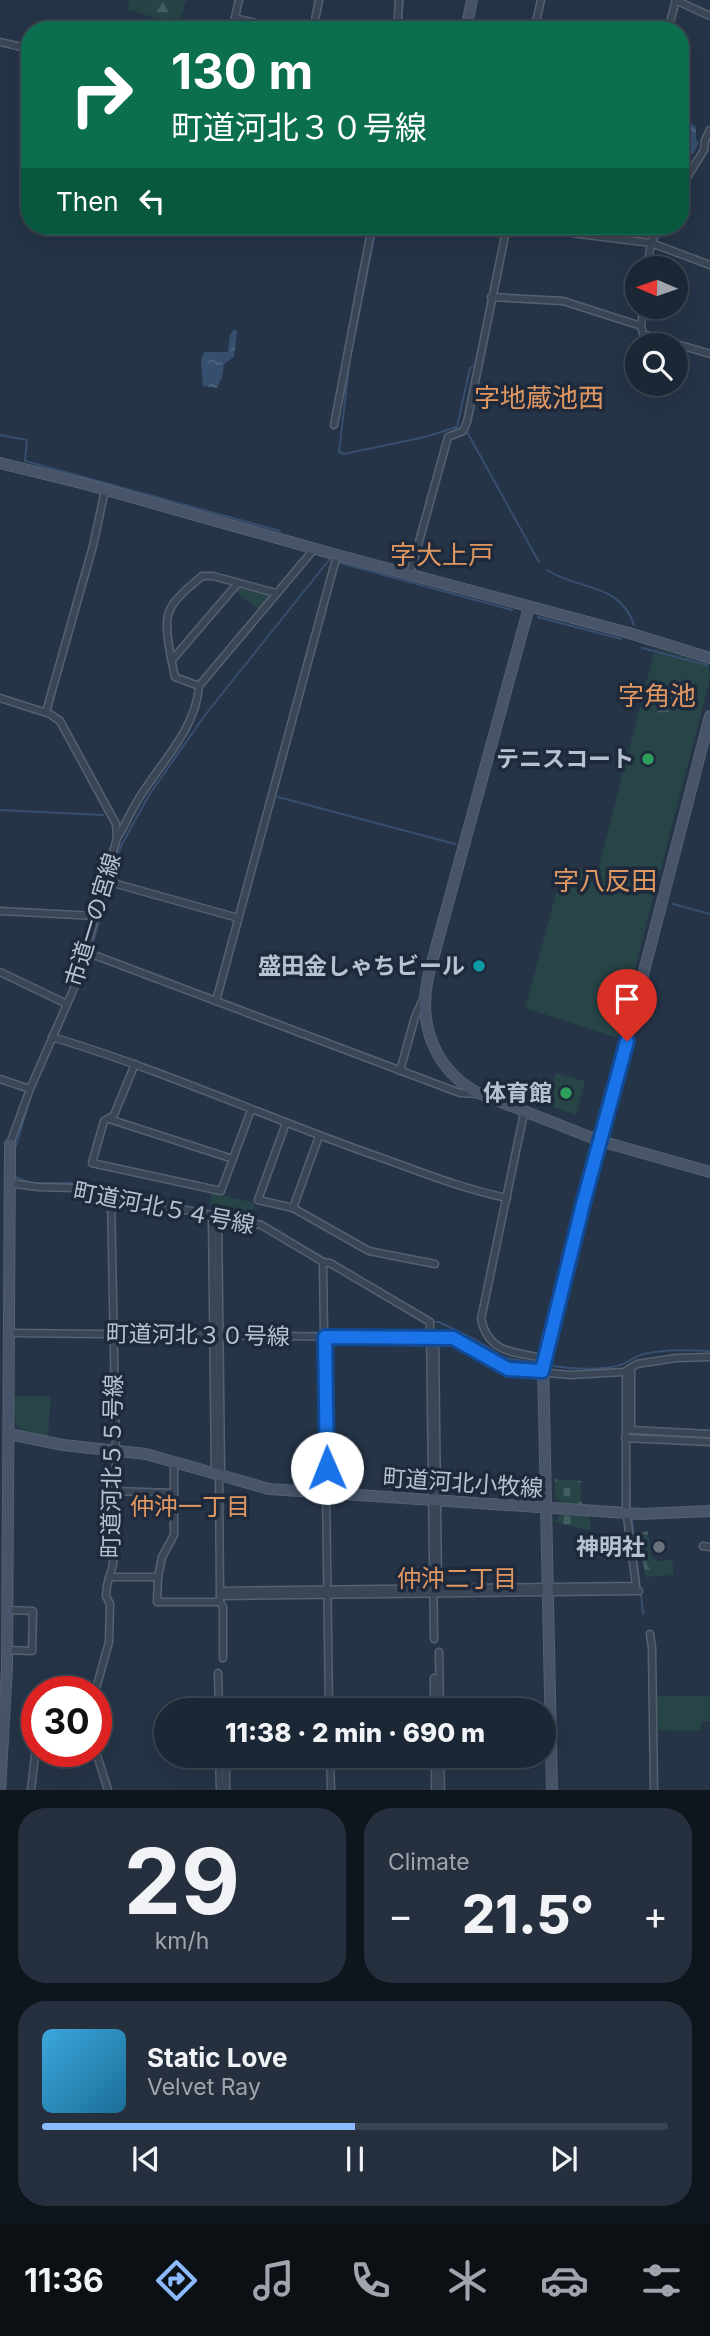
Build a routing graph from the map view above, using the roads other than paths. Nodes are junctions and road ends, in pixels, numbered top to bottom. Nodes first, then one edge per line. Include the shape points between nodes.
1 (239, 0) edge
2 (319, 0) edge
3 (399, 0) edge
4 (471, 0) edge
5 (541, 0) edge
6 (676, 0) edge
7 (710, 16) edge
8 (235, 18) junction
9 (234, 21) edge
10 (247, 21) edge
11 (315, 21) edge
12 (398, 21) edge
13 (468, 21) edge
14 (536, 21) edge
15 (670, 21) edge
16 (0, 41) edge
17 (21, 47) edge
18 (710, 130) edge
19 (707, 150) edge
20 (689, 176) edge
21 (370, 235) edge
22 (505, 235) edge
23 (587, 235) edge
24 (655, 235) edge
25 (651, 243) junction
26 (649, 256) edge
27 (710, 265) edge
28 (491, 297) junction
29 (642, 319) edge
30 (641, 326) junction
31 (710, 354) edge
32 (334, 425) dead end
33 (0, 463) edge
34 (105, 490) junction
35 (315, 548) junction
36 (337, 555) junction
37 (410, 574) junction
38 (239, 583) junction
39 (276, 593) junction
40 (529, 607) junction
41 (710, 658) edge
42 (172, 660) junction
43 (199, 686) junction
44 (0, 698) edge
45 (46, 712) junction
46 (710, 716) edge
47 (117, 838) junction
48 (106, 881) junction
49 (0, 911) edge
50 (96, 916) junction
51 (239, 918) junction
52 (86, 952) junction
53 (0, 972) edge
54 (425, 997) junction
55 (216, 1001) junction
56 (67, 1004) junction
57 (52, 1037) junction
58 (135, 1064) junction
59 (400, 1071) junction
60 (0, 1079) edge
61 (30, 1089) junction
62 (479, 1094) junction
63 (251, 1110) junction
64 (524, 1112) junction
65 (109, 1119) junction
66 (286, 1123) junction
67 (319, 1136) junction
68 (600, 1141) junction
69 (7, 1148) edge
70 (233, 1159) junction
71 (710, 1172) edge
72 (9, 1183) junction
73 (111, 1195) junction
74 (507, 1198) junction
75 (293, 1208) junction
76 (215, 1216) junction
77 (323, 1262) junction
78 (435, 1264) dead end
79 (5, 1333) edge
80 (113, 1335) junction
81 (216, 1336) junction
82 (325, 1337) junction
83 (432, 1338) junction
84 (710, 1357) edge
85 (543, 1364) junction
86 (628, 1369) junction
87 (9, 1434) junction
88 (710, 1434) edge
89 (628, 1438) junction
90 (710, 1442) edge
91 (116, 1450) junction
92 (174, 1462) junction
93 (217, 1475) junction
94 (114, 1492) junction
95 (174, 1493) junction
96 (327, 1494) junction
97 (434, 1501) junction
98 (546, 1508) junction
99 (710, 1511) edge
100 (627, 1513) junction
101 (109, 1577) junction
102 (158, 1577) junction
103 (548, 1589) junction
104 (434, 1590) junction
105 (639, 1591) dead end
106 (328, 1592) junction
107 (220, 1596) junction
108 (7, 1610) junction
109 (650, 1634) dead end
110 (434, 1639) dead end
111 (7, 1650) junction
112 (439, 1652) dead end
113 (223, 1658) dead end
114 (218, 1673) dead end
115 (99, 1676) edge
116 (439, 1678) junction
117 (219, 1698) edge
118 (330, 1698) edge
119 (434, 1698) edge
120 (440, 1698) edge
121 (34, 1767) edge
122 (101, 1767) edge
123 (219, 1768) edge
124 (226, 1768) edge
125 (330, 1768) edge
126 (435, 1768) edge
127 (440, 1768) edge
128 (1, 1790) edge
129 (31, 1790) edge
130 (108, 1790) edge
131 (220, 1790) edge
132 (226, 1790) edge
133 (331, 1790) edge
134 (435, 1790) edge
135 (441, 1790) edge
136 (552, 1790) edge
137 (654, 1790) edge

1 - 8 street
2 - 11 street
3 - 12 street
4 - 13 street
5 - 14 street
6 - 7 street
6 - 15 street
8 - 9 street
8 - 10 street
16 - 17 street
18 - 19 street
19 - 20 street
21 - 32 street
22 - 28 street
23 - 25 street
24 - 25 street
25 - 26 street
25 - 27 street
28 - 30 street via 563,301
28 - 37 street via 467,422 463,430 447,437
29 - 30 street
30 - 31 street via 643,334
33 - 34 street
34 - 35 street
34 - 45 street
35 - 36 street
35 - 39 street
36 - 37 street
36 - 51 street
37 - 40 street
38 - 39 street
38 - 42 street
38 - 42 street via 202,576 186,589 168,613
39 - 43 street
40 - 41 street
40 - 54 street
42 - 43 street via 175,677
43 - 47 street via 194,712
44 - 45 street, 市道一の宮線
45 - 47 street, 市道一の宮線 via 64,727 116,824
46 - 68 street
47 - 48 street, 市道一の宮線
48 - 50 street, 市道一の宮線
48 - 51 street
49 - 50 street
50 - 52 street, 市道一の宮線
51 - 55 street
52 - 55 street
52 - 56 street, 市道一の宮線
53 - 56 street
54 - 59 street
54 - 62 street via 426,1026 437,1055 456,1078
55 - 59 street
56 - 57 street, 市道一の宮線
57 - 58 street
57 - 61 street, 市道一の宮線
58 - 63 street
58 - 65 street
59 - 62 street via 460,1093
60 - 61 street
61 - 69 street, 市道一の宮線
62 - 64 street
63 - 66 street
63 - 70 street
64 - 68 street
64 - 74 street
65 - 70 street
65 - 70 street via 104,1121 92,1163 221,1191
66 - 67 street
66 - 75 street via 258,1200
67 - 74 street
67 - 75 street
68 - 71 street
68 - 85 street
69 - 72 street
72 - 73 street, 町道河北５４号線
72 - 79 street
73 - 76 street, 町道河北５４号線
73 - 80 street, 町道河北５５号線
74 - 85 street via 481,1319 490,1341 501,1349
75 - 78 street via 369,1251
76 - 77 street, 町道河北５４号線 via 261,1225
76 - 81 street
77 - 82 street
77 - 83 street, 町道河北５４号線 via 430,1322
79 - 80 street, 町道河北３０号線
79 - 87 street
80 - 81 street, 町道河北３０号線
80 - 91 street, 町道河北５５号線
81 - 82 street, 町道河北３０号線
81 - 93 street
82 - 83 street, 町道河北３０号線
82 - 96 street
83 - 85 street, 町道河北３０号線 via 458,1340 508,1369
83 - 97 street
84 - 86 street, 町道河北３０号線 via 637,1363
85 - 86 street, 町道河北３０号線 via 586,1375
85 - 98 street
86 - 88 street via 631,1430
86 - 89 street
87 - 91 street, 町道河北小牧線
87 - 108 street
89 - 90 street
89 - 100 street
91 - 92 street, 町道河北小牧線
91 - 94 street, 町道河北５５号線
92 - 93 street, 町道河北小牧線
92 - 95 street
93 - 96 street, 町道河北小牧線 via 269,1489
93 - 107 street
94 - 95 street
94 - 101 street, 町道河北５５号線
95 - 102 street via 174,1535 162,1556
96 - 97 street, 町道河北小牧線
96 - 106 street
97 - 98 street, 町道河北小牧線
97 - 104 street
98 - 100 street, 町道河北小牧線
98 - 103 street
99 - 100 street, 町道河北小牧線
100 - 103 street via 636,1586
101 - 102 street
101 - 115 street, 町道河北５５号線 via 109,1642
102 - 107 street via 157,1602
103 - 104 street
103 - 105 street
103 - 136 street
104 - 106 street
104 - 110 street
106 - 107 street
106 - 118 street
107 - 113 street
108 - 111 street
108 - 111 street via 33,1611 32,1651
109 - 137 street
111 - 128 street
112 - 116 street
114 - 117 street
116 - 119 street via 434,1678
116 - 120 street
121 - 129 street
122 - 130 street
123 - 131 street
124 - 132 street
125 - 133 street
126 - 134 street
127 - 135 street

